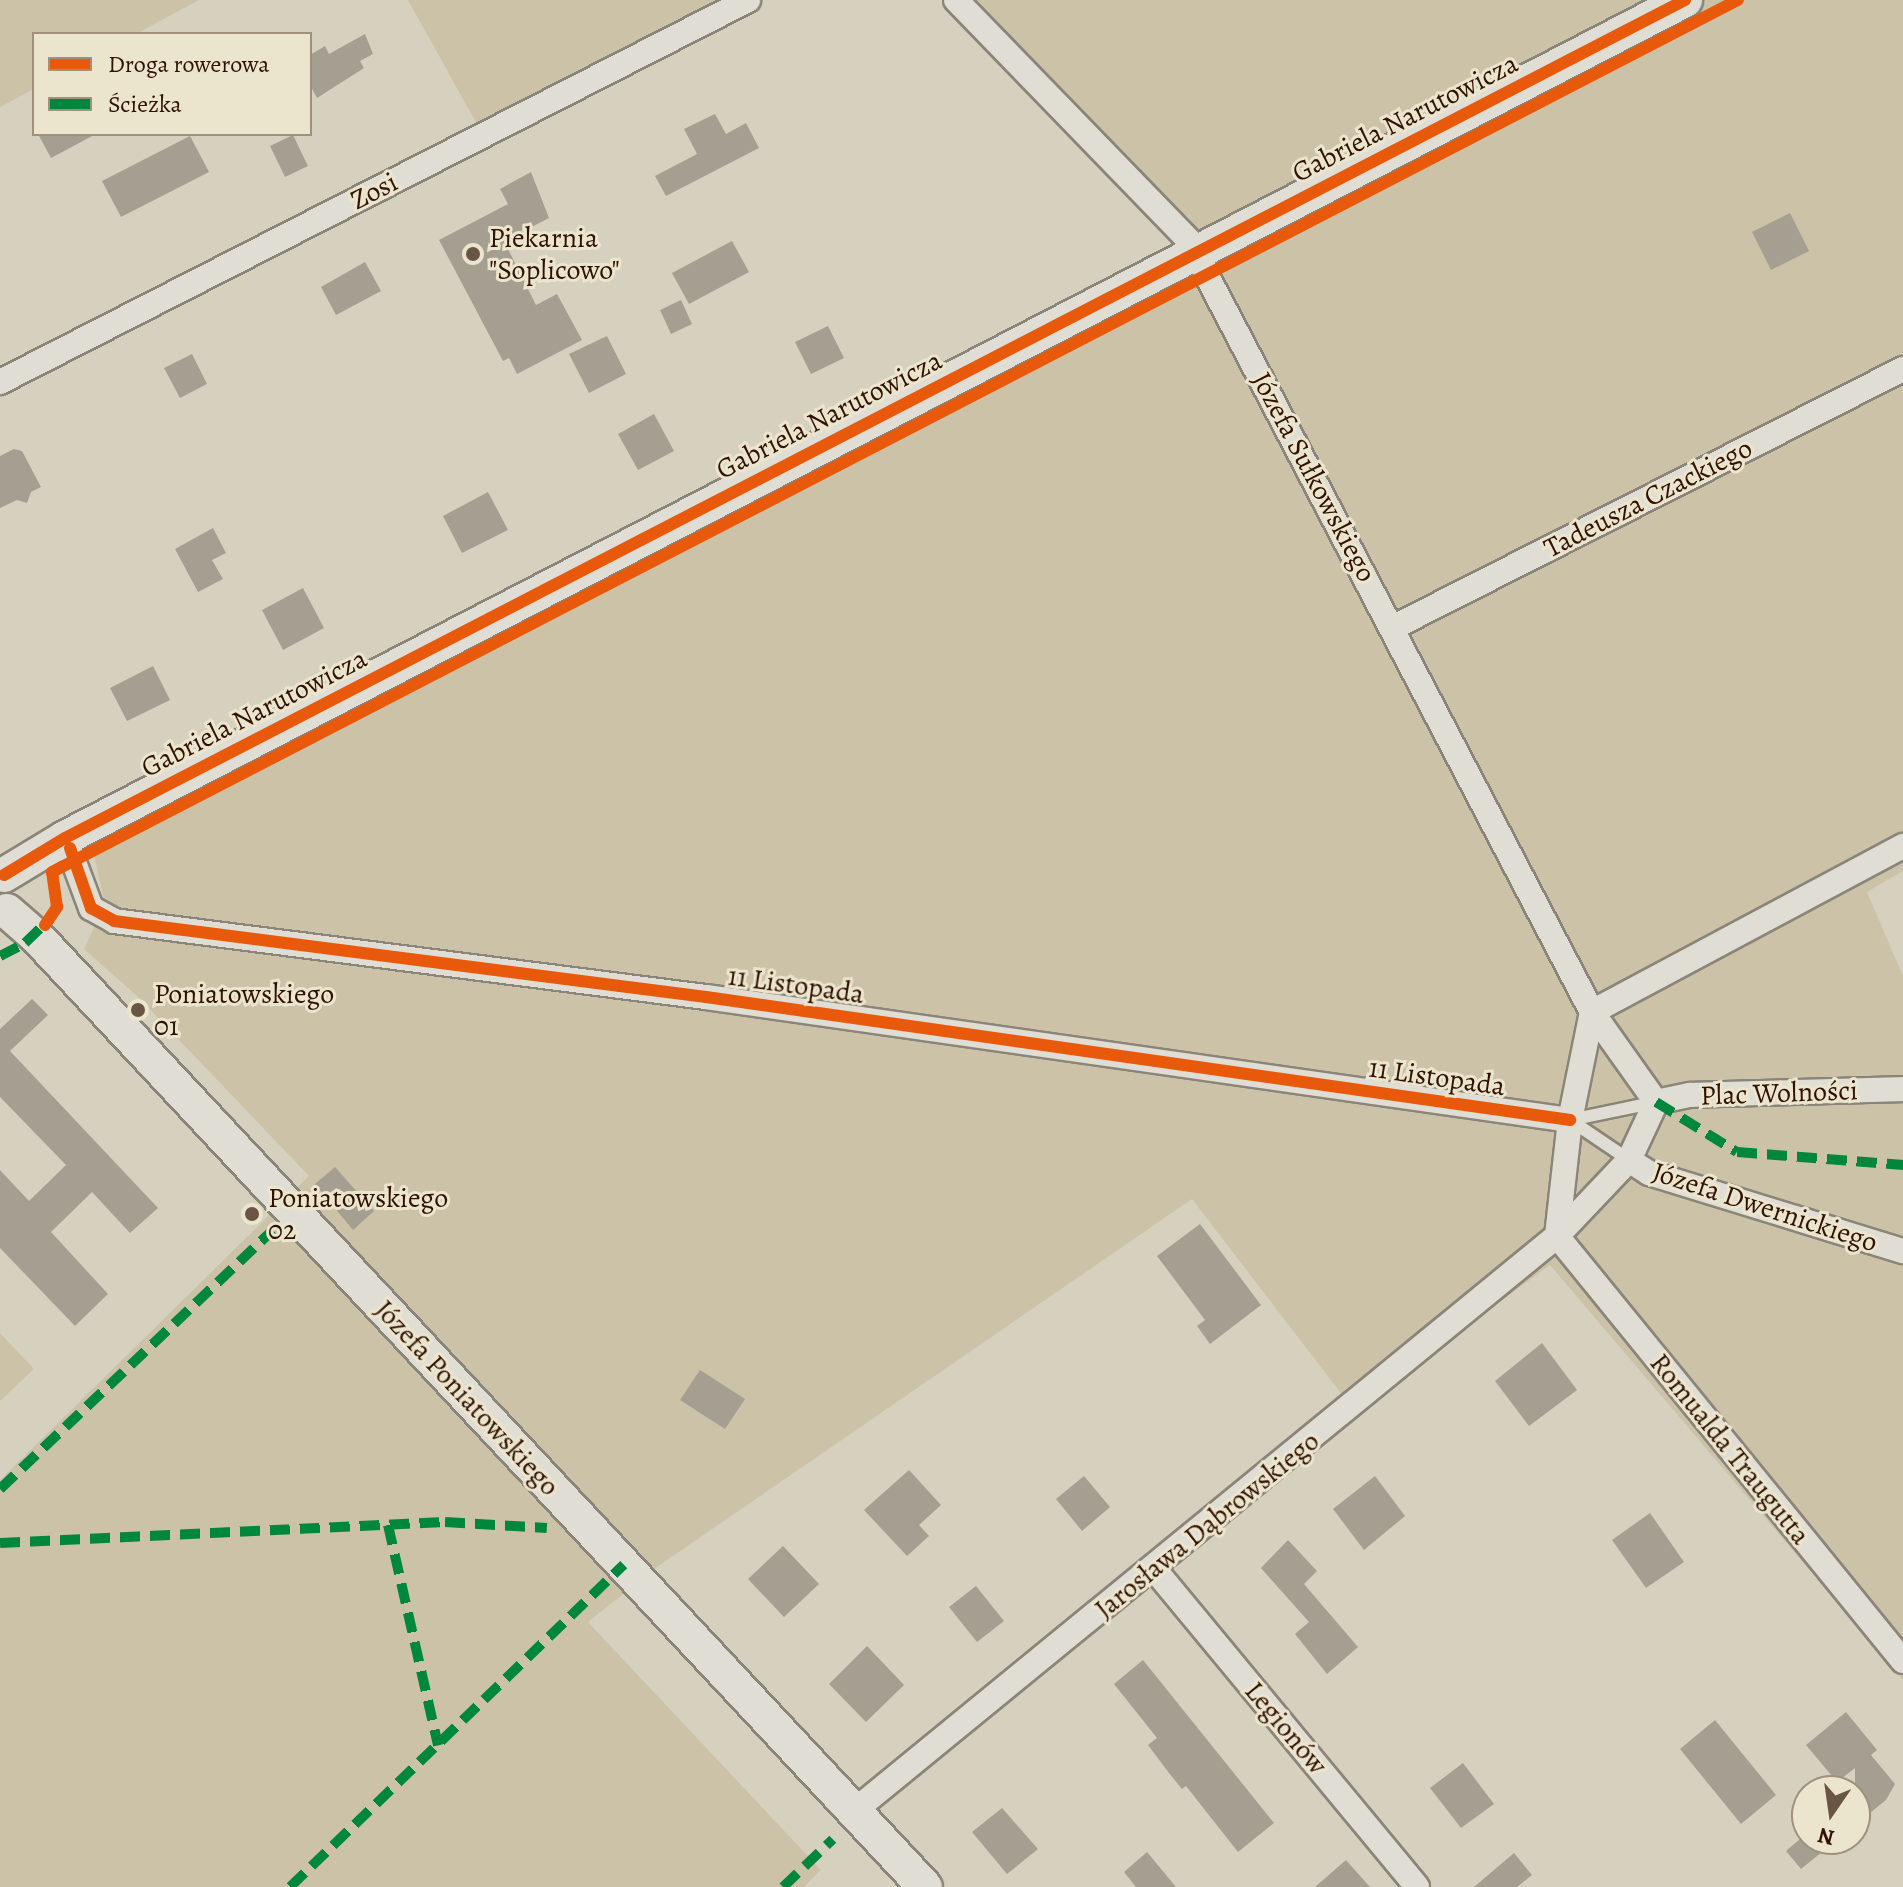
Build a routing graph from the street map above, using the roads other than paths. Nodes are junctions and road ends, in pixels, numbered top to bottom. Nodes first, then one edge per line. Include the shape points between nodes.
1 (748, 0) edge
2 (956, 0) edge
3 (1685, 0) edge
4 (1199, 251) junction
5 (1903, 369) edge
6 (0, 382) edge
7 (1394, 627) junction
8 (65, 838) junction
9 (1903, 846) edge
10 (2, 873) edge
11 (3, 916) edge
12 (1592, 1012) junction
13 (1903, 1089) edge
14 (1656, 1102) junction
15 (1570, 1120) junction
16 (1629, 1160) junction
17 (1557, 1236) junction
18 (1903, 1251) edge
19 (1155, 1570) junction
20 (1903, 1661) edge
21 (854, 1811) junction
22 (925, 1887) edge
23 (1417, 1887) edge

1 - 6 street, Zosi
2 - 4 street, Józefa Sułkowskiego
3 - 4 street, Gabriela Narutowicza
4 - 7 street, Józefa Sułkowskiego via 1206,274
4 - 8 street, Gabriela Narutowicza
5 - 7 street, Tadeusza Czackiego
7 - 12 street, Józefa Sułkowskiego
8 - 10 street, Gabriela Narutowicza
8 - 15 street, 11 Listopada via 91,908 114,921 706,997
9 - 12 street
10 - 11 street, Gabriela Narutowicza via 10,889
11 - 21 street, Józefa Poniatowskiego via 45,946
12 - 14 street, Józefa Sułkowskiego
12 - 15 street
13 - 14 street, Plac Wolności via 1690,1095
14 - 15 lane
14 - 16 street
15 - 16 lane
15 - 17 street
16 - 17 street, Jarosława Dąbrowskiego
16 - 18 street, Józefa Dwernickiego via 1649,1173
17 - 19 street, Jarosława Dąbrowskiego
17 - 20 street, Romualda Traugutta
19 - 21 street, Jarosława Dąbrowskiego
19 - 23 street, Legionów
21 - 22 street, Józefa Poniatowskiego

